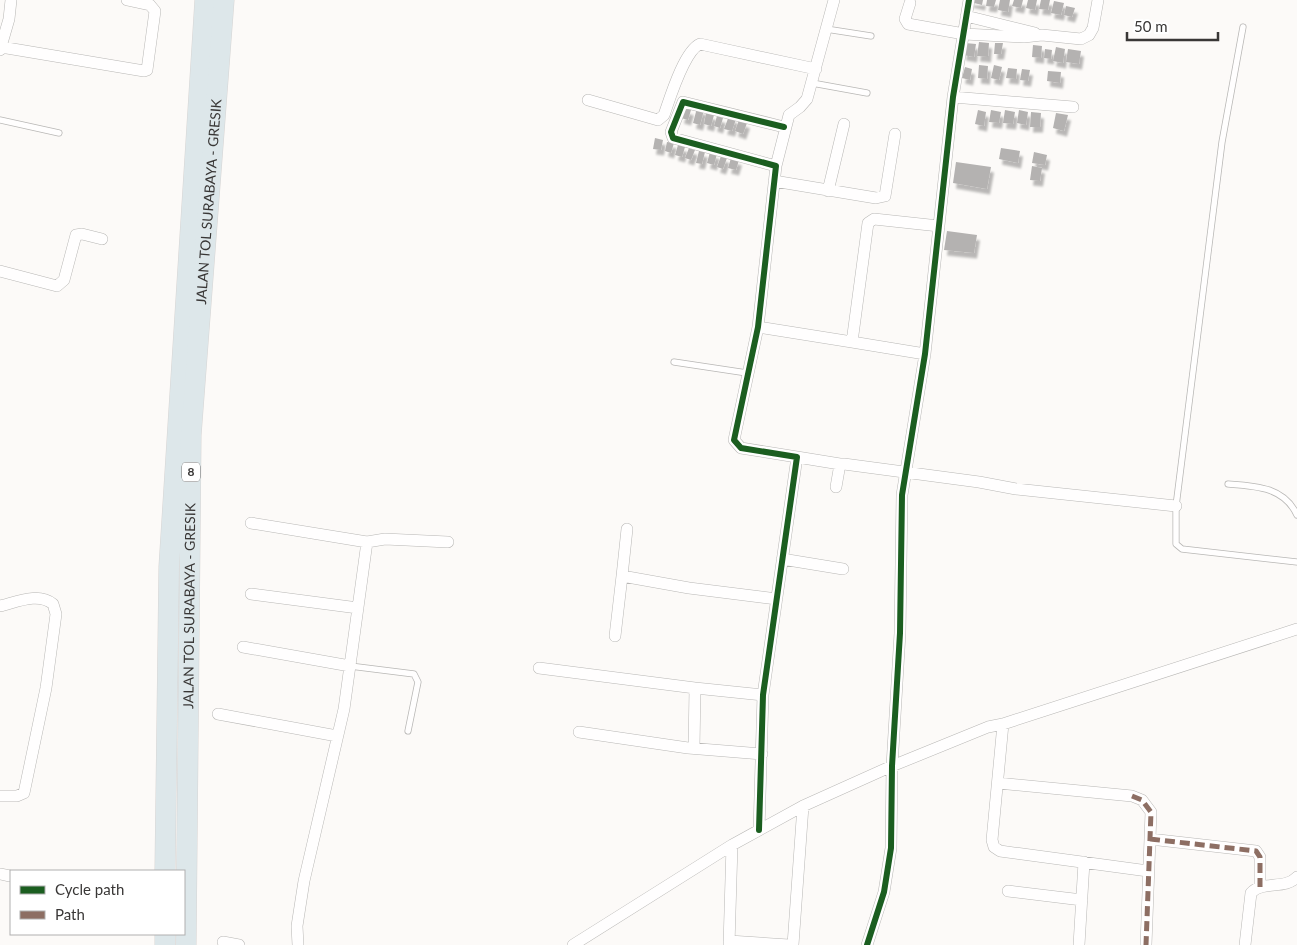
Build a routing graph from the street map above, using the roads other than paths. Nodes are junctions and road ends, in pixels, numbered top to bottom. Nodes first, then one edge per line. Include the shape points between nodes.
1 (11, 0) edge
2 (127, 0) edge
3 (205, 0) edge
4 (224, 0) edge
5 (834, 0) edge
6 (969, 0) edge
7 (1098, 0) edge
8 (910, 3) dead end
9 (966, 16) junction
10 (1243, 26) dead end
11 (826, 29) junction
12 (964, 34) junction
13 (1042, 35) junction
14 (871, 36) dead end
15 (0, 48) edge
16 (816, 69) junction
17 (812, 84) junction
18 (866, 93) dead end
19 (953, 97) junction
20 (588, 100) dead end
21 (1073, 107) dead end
22 (0, 120) edge
23 (844, 124) dead end
24 (784, 127) junction
25 (60, 133) dead end
26 (895, 134) dead end
27 (776, 166) junction
28 (774, 181) junction
29 (828, 191) junction
30 (939, 226) junction
31 (102, 239) dead end
32 (0, 271) edge
33 (758, 327) junction
34 (852, 342) junction
35 (925, 354) junction
36 (674, 362) dead end
37 (747, 373) junction
38 (797, 457) junction
39 (840, 464) junction
40 (906, 472) junction
41 (1228, 484) dead end
42 (836, 487) dead end
43 (1176, 506) junction
44 (1297, 515) edge
45 (251, 524) dead end
46 (627, 529) dead end
47 (367, 542) junction
48 (448, 542) dead end
49 (782, 559) junction
50 (1297, 562) edge
51 (843, 569) dead end
52 (622, 576) junction
53 (251, 594) dead end
54 (777, 599) junction
55 (0, 606) edge
56 (358, 608) junction
57 (1297, 629) edge
58 (615, 636) dead end
59 (243, 647) dead end
60 (350, 666) junction
61 (539, 668) dead end
62 (695, 688) junction
63 (763, 695) junction
64 (218, 714) dead end
65 (1003, 724) junction
66 (408, 731) dead end
67 (579, 732) dead end
68 (337, 736) junction
69 (694, 748) junction
70 (762, 754) junction
71 (892, 766) junction
72 (998, 783) junction
73 (0, 796) edge
74 (803, 806) junction
75 (759, 830) junction
76 (1150, 839) junction
77 (732, 844) junction
78 (1084, 862) junction
79 (165, 870) edge
80 (1148, 871) junction
81 (1297, 877) edge
82 (1260, 887) junction
83 (1008, 891) dead end
84 (1082, 900) junction
85 (223, 942) dead end
86 (729, 943) edge
87 (186, 945) edge
88 (239, 945) edge
89 (298, 945) edge
90 (573, 945) edge
91 (788, 945) edge
92 (793, 945) edge
93 (867, 945) edge
94 (1079, 945) edge
95 (1146, 945) edge
96 (1245, 945) edge

1 - 15 street via 10,19
2 - 15 street via 150,5 155,11 147,70 144,72
3 - 79 highway, JALAN TOL SURABAYA - GRESIK / 8 via 169,567
4 - 87 highway, JALAN TOL SURABAYA - GRESIK / 8 via 191,435
5 - 11 street
6 - 9 street
7 - 13 street via 1093,28 1086,38 1072,40
8 - 12 street via 905,19 908,24
9 - 12 street
9 - 13 street
10 - 43 lane via 1222,142
11 - 14 lane
11 - 16 street
12 - 13 street
12 - 19 street
16 - 17 street
16 - 20 street via 700,44 695,46 680,72 664,115 658,120
17 - 18 lane
17 - 24 street via 808,99 789,115
19 - 21 street
19 - 30 street
22 - 25 lane
23 - 29 street
24 - 27 street
24 - 27 street via 683,102 671,132 673,138
26 - 29 street via 885,196 876,198
27 - 28 street
28 - 29 street
28 - 33 street
30 - 34 street via 874,220 868,223
30 - 35 street
31 - 32 street via 76,235 64,280 57,286
33 - 34 street
33 - 37 street
34 - 35 street
35 - 40 street
36 - 37 lane
37 - 38 street via 734,440 736,444 741,448
38 - 39 street
38 - 49 street
39 - 40 street
39 - 42 street
40 - 43 street via 1016,489
40 - 71 street via 902,495 900,633
41 - 44 lane via 1257,486 1279,493
43 - 50 lane via 1176,544 1182,549
45 - 47 street
46 - 52 street
47 - 48 street via 385,539
47 - 56 street
49 - 51 street
49 - 54 street
52 - 54 street
52 - 58 street
53 - 56 street
54 - 63 street
55 - 73 street via 37,597 53,604 56,614 46,688 24,793
56 - 60 street
57 - 65 street
59 - 60 street
60 - 66 lane via 417,676
60 - 68 street
61 - 62 street
62 - 63 street
62 - 69 street
63 - 70 street
64 - 68 street
65 - 71 street via 988,727
65 - 72 street
67 - 69 street
68 - 89 street via 304,881 297,926
69 - 70 street
70 - 75 street
71 - 74 street
71 - 93 street via 891,848 884,892
72 - 76 street via 1132,796 1142,800 1151,812
72 - 78 street via 994,846 1000,851
74 - 75 street
74 - 92 street
75 - 77 street
76 - 80 street
76 - 82 street via 1256,851 1260,858
77 - 86 street
77 - 90 street
78 - 80 street
78 - 84 street
80 - 95 street
81 - 82 street via 1290,883
82 - 96 street via 1251,893
83 - 84 street
84 - 94 street
85 - 88 street
86 - 91 street

